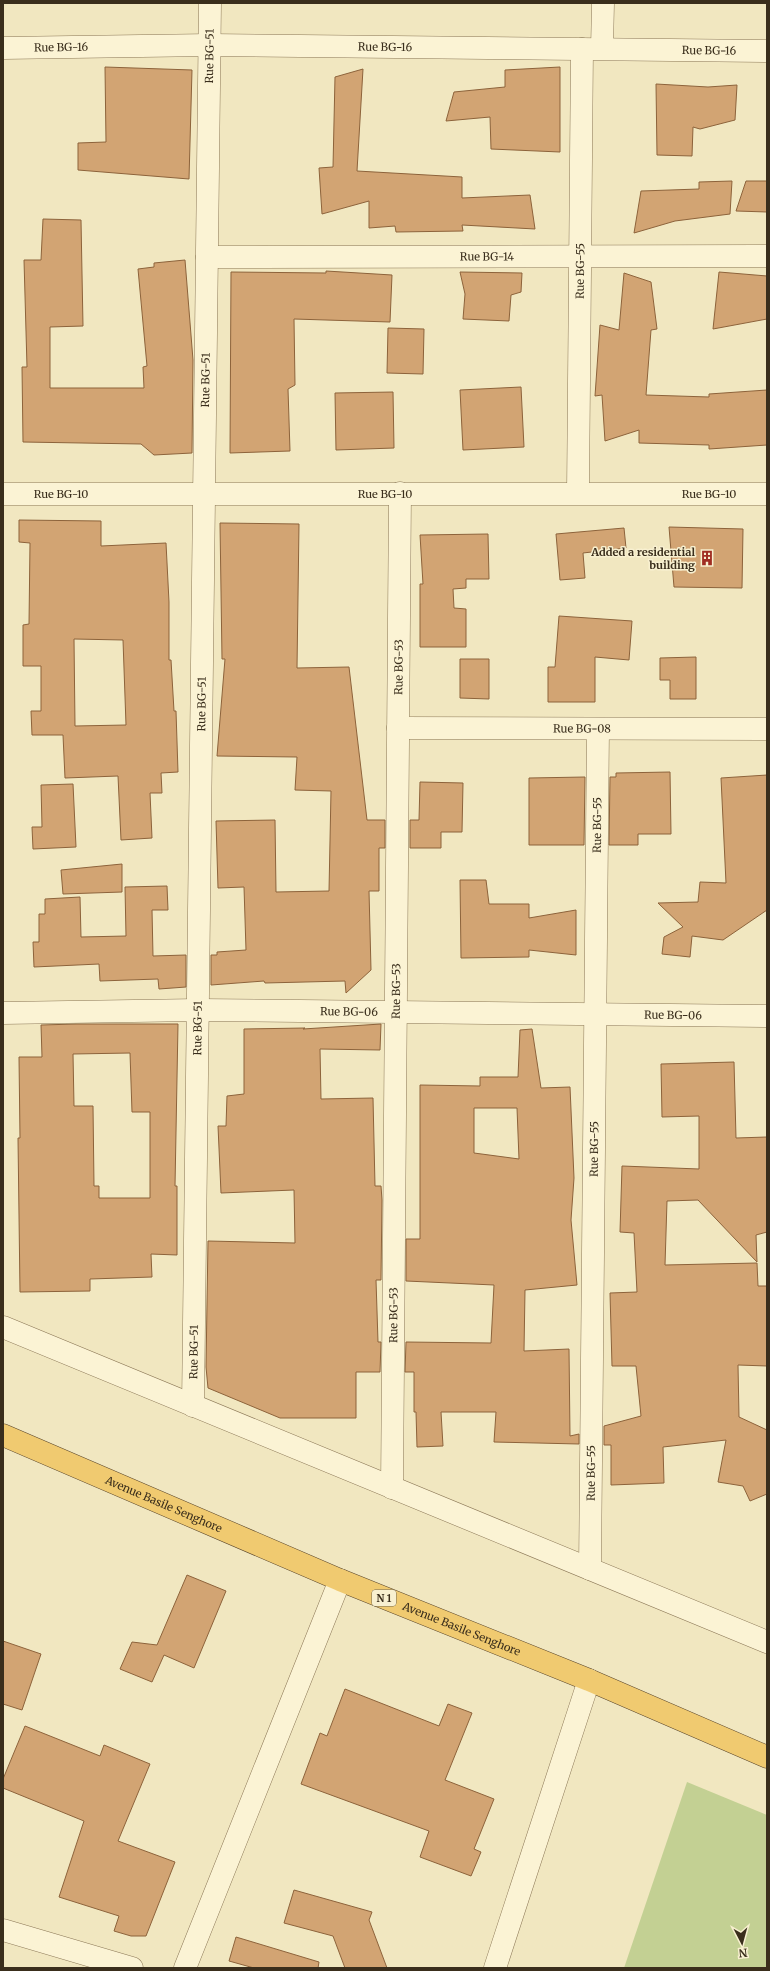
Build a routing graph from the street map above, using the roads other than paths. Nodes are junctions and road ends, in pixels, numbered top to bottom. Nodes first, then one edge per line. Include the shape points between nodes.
1 (210, 3) edge
2 (603, 3) edge
3 (210, 45) junction
4 (3, 48) edge
5 (592, 49) junction
6 (767, 51) edge
7 (207, 256) junction
8 (580, 256) junction
9 (767, 256) edge
10 (204, 493) junction
11 (400, 493) junction
12 (578, 493) junction
13 (3, 494) edge
14 (767, 494) edge
15 (398, 728) junction
16 (598, 728) junction
17 (767, 730) edge
18 (198, 1010) junction
19 (396, 1012) junction
20 (3, 1013) edge
21 (595, 1014) junction
22 (767, 1016) edge
23 (3, 1327) edge
24 (193, 1406) junction
25 (3, 1435) edge
26 (392, 1488) junction
27 (590, 1569) junction
28 (340, 1580) junction
29 (767, 1642) edge
30 (589, 1680) junction
31 (767, 1757) edge
32 (3, 1930) edge
33 (132, 1968) edge
34 (185, 1968) edge
35 (495, 1968) edge

1 - 3 street, Rue BG-51
2 - 5 street, Rue BG-55
3 - 4 street, Rue BG-16
3 - 5 street, Rue BG-16
3 - 7 street, Rue BG-51
5 - 6 street, Rue BG-16
5 - 8 street, Rue BG-55
7 - 8 street, Rue BG-14
7 - 10 street, Rue BG-51
8 - 9 street, Rue BG-14
8 - 12 street, Rue BG-55
10 - 11 street, Rue BG-10
10 - 13 street, Rue BG-10
10 - 18 street, Rue BG-51
11 - 12 street, Rue BG-10
11 - 15 street, Rue BG-53
12 - 14 street, Rue BG-10
15 - 16 street, Rue BG-08
15 - 19 street, Rue BG-53
16 - 17 street, Rue BG-08
16 - 21 street, Rue BG-55
18 - 19 street, Rue BG-06
18 - 20 street, Rue BG-06
18 - 24 street, Rue BG-51
19 - 21 street, Rue BG-06
19 - 26 street, Rue BG-53
21 - 22 street, Rue BG-06
21 - 27 street, Rue BG-55
23 - 24 street
24 - 26 street
25 - 28 highway, Avenue Basile Senghore / N 1
26 - 27 street
27 - 29 street
28 - 30 highway, Avenue Basile Senghore / N 1
28 - 34 street
30 - 31 highway, Avenue Basile Senghore / N 1
30 - 35 street
32 - 33 street

